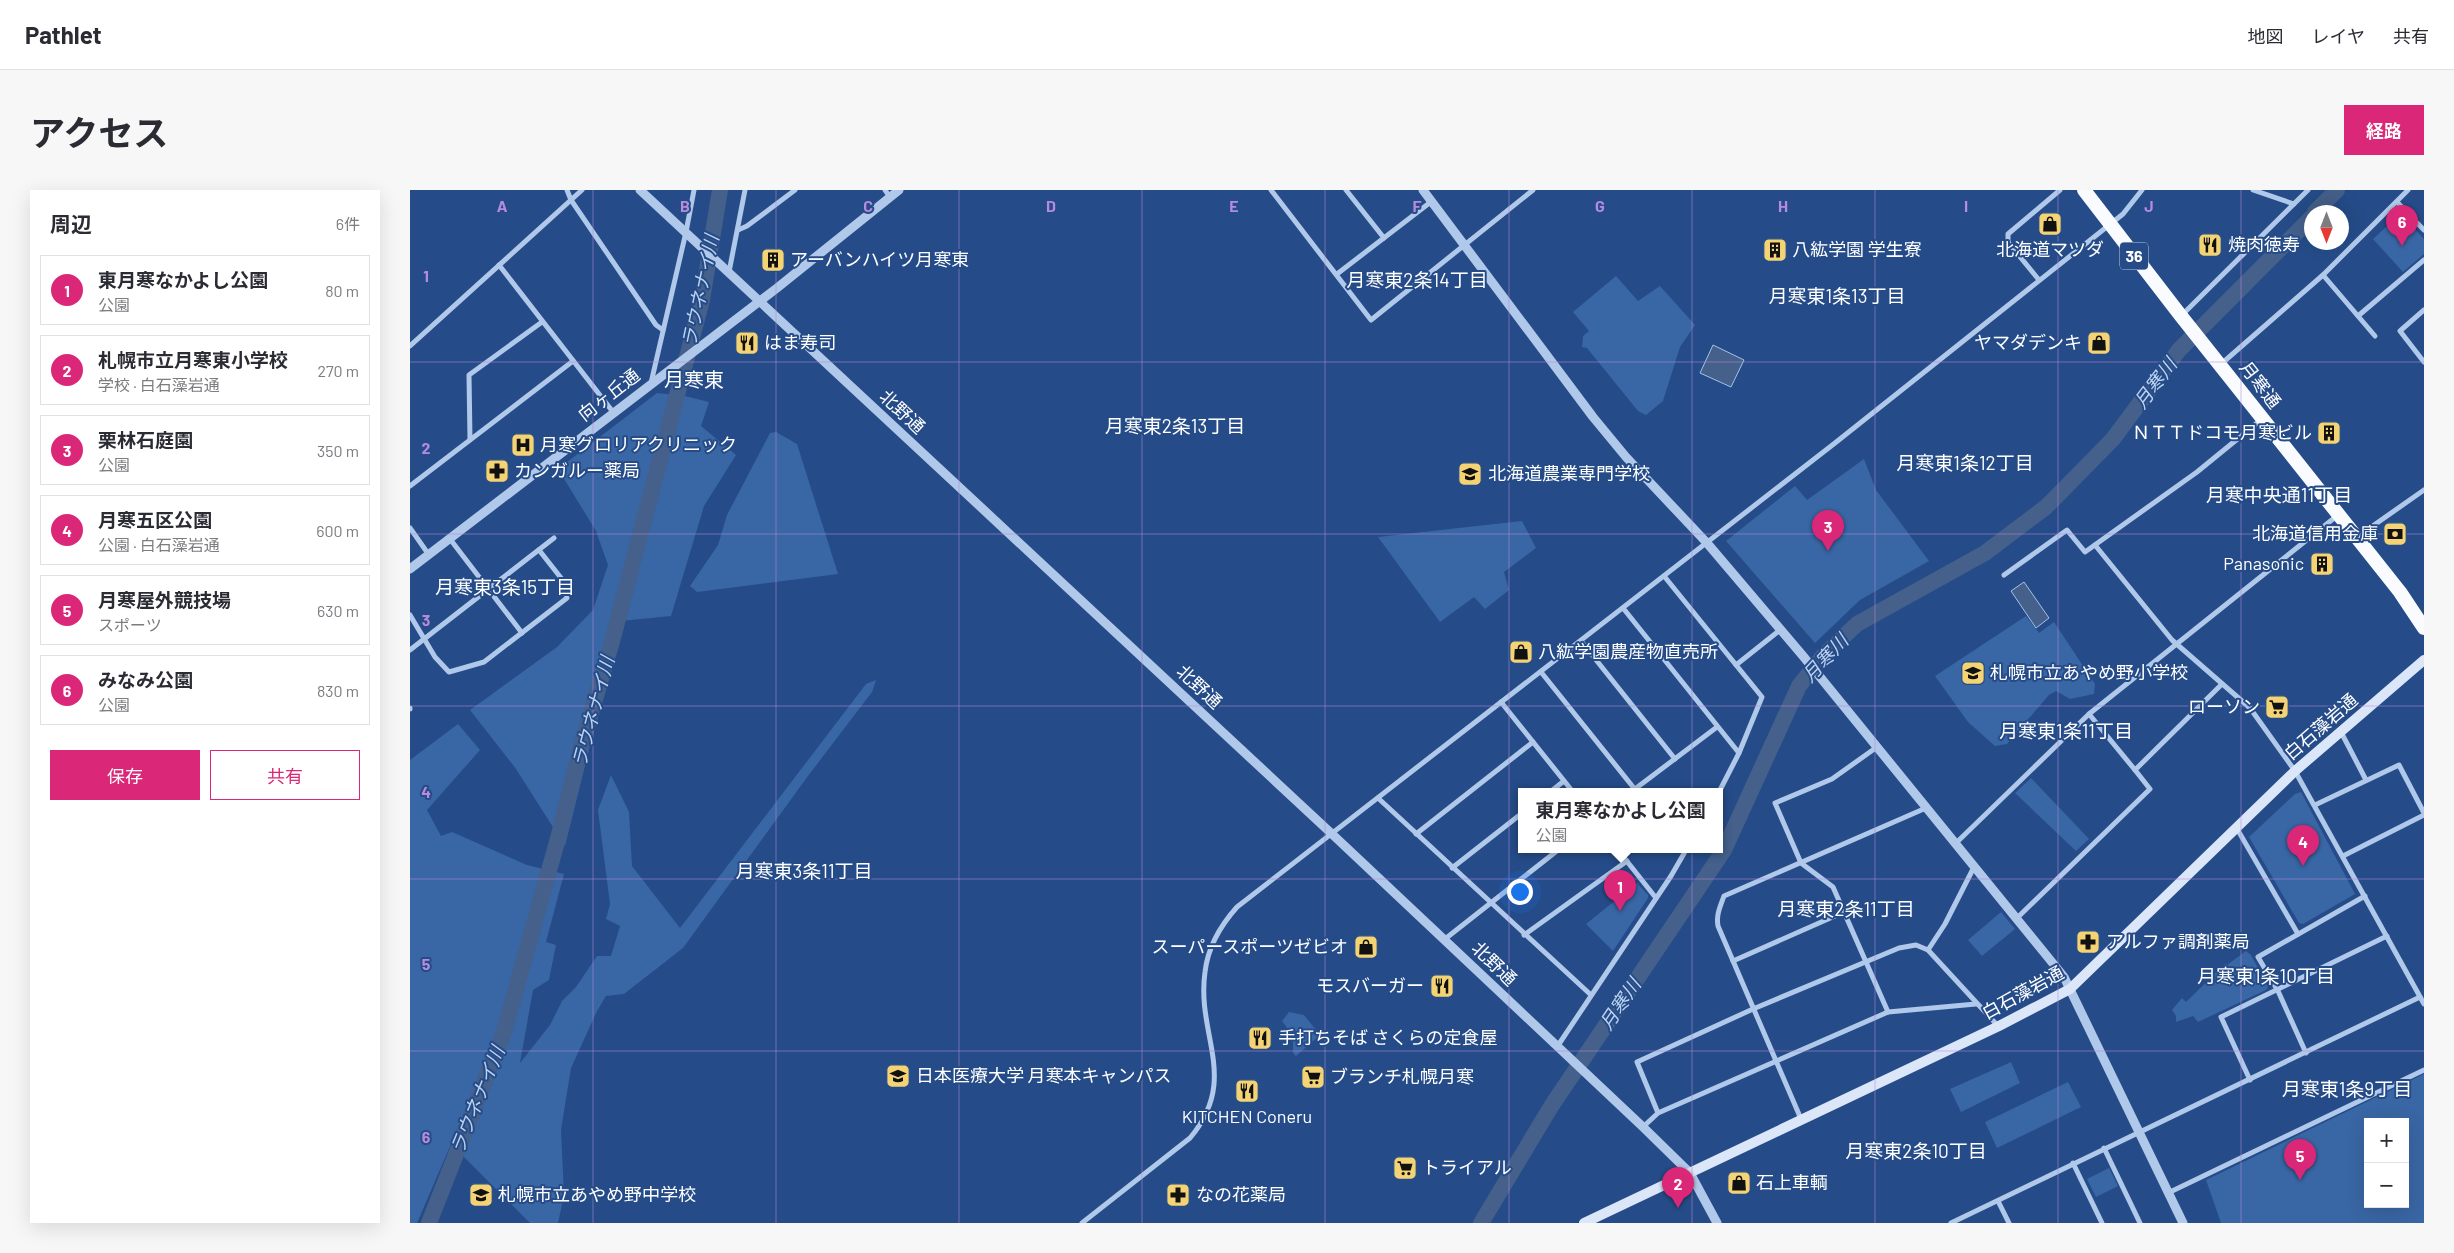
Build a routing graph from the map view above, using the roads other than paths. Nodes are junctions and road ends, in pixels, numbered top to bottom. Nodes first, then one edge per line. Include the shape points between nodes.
1 (567, 190) edge
2 (582, 190) edge
3 (640, 190) edge
4 (694, 190) edge
5 (745, 190) edge
6 (796, 190) edge
7 (899, 190) edge
8 (1271, 190) edge
9 (1346, 190) edge
10 (1423, 190) edge
11 (1534, 190) edge
12 (2060, 190) edge
13 (2084, 190) edge
14 (2142, 190) edge
15 (2253, 190) edge
16 (2308, 190) edge
17 (2408, 190) edge
18 (887, 194) edge
19 (571, 200) junction
20 (1432, 201) junction
21 (2397, 202) junction
22 (2294, 204) junction
23 (2110, 225) junction
24 (738, 230) junction
25 (2424, 230) edge
26 (688, 234) junction
27 (1384, 238) junction
28 (1465, 244) junction
29 (2424, 260) edge
30 (499, 265) junction
31 (726, 270) junction
32 (1337, 274) junction
33 (2323, 275) junction
34 (2039, 280) junction
35 (759, 301) junction
36 (2424, 310) edge
37 (2358, 316) junction
38 (2183, 319) junction
39 (542, 322) junction
40 (663, 330) junction
41 (2375, 336) dead end
42 (410, 346) edge
43 (573, 361) junction
44 (2424, 362) edge
45 (2220, 365) junction
46 (651, 383) junction
47 (613, 412) junction
48 (2262, 418) junction
49 (470, 440) junction
50 (410, 486) edge
51 (2424, 490) edge
52 (2338, 515) junction
53 (410, 528) edge
54 (554, 538) dead end
55 (2356, 538) junction
56 (450, 539) junction
57 (1707, 543) junction
58 (2095, 545) junction
59 (539, 550) junction
60 (429, 554) junction
61 (410, 570) edge
62 (2004, 575) dead end
63 (1664, 576) junction
64 (488, 590) junction
65 (1623, 608) junction
66 (410, 615) edge
67 (2424, 628) edge
68 (1780, 630) junction
69 (522, 633) junction
70 (424, 638) junction
71 (1581, 640) junction
72 (2178, 644) junction
73 (410, 650) edge
74 (2424, 660) edge
75 (1736, 665) junction
76 (1541, 672) junction
77 (2222, 684) junction
78 (1501, 702) junction
79 (2090, 714) junction
80 (1717, 727) junction
81 (2341, 731) junction
82 (1533, 742) junction
83 (1877, 746) junction
84 (1739, 753) junction
85 (1675, 759) junction
86 (2135, 770) junction
87 (2295, 771) junction
88 (2366, 780) junction
89 (1564, 781) junction
90 (1555, 788) edge
91 (1570, 788) edge
92 (1632, 788) edge
93 (1638, 788) edge
94 (1721, 788) edge
95 (1378, 798) junction
96 (2315, 805) junction
97 (1926, 808) junction
98 (2424, 814) edge
99 (1518, 816) edge
100 (2236, 827) junction
101 (1332, 834) junction
102 (1416, 834) junction
103 (1955, 844) junction
104 (1554, 853) edge
105 (1620, 853) edge
106 (1683, 853) edge
107 (2343, 856) junction
108 (1627, 861) junction
109 (1801, 863) junction
110 (1974, 867) junction
111 (1452, 868) junction
112 (2365, 896) junction
113 (1656, 898) junction
114 (1489, 903) junction
115 (1844, 912) junction
116 (2016, 919) junction
117 (2298, 934) junction
118 (1524, 935) junction
119 (2387, 936) junction
120 (1445, 939) junction
121 (1928, 950) junction
122 (1733, 961) junction
123 (1865, 962) junction
124 (2424, 987) edge
125 (2070, 988) junction
126 (2417, 990) junction
127 (2278, 991) junction
128 (1591, 995) junction
129 (2420, 997) junction
130 (1976, 1004) junction
131 (2424, 1004) edge
132 (1753, 1009) junction
133 (1888, 1012) junction
134 (1999, 1026) junction
135 (1556, 1047) junction
136 (2306, 1053) junction
137 (1776, 1061) junction
138 (2424, 1070) edge
139 (2250, 1080) junction
140 (1658, 1113) junction
141 (1801, 1120) junction
142 (1642, 1127) junction
143 (2139, 1133) junction
144 (2104, 1148) junction
145 (2073, 1163) junction
146 (1690, 1173) junction
147 (2168, 1193) junction
148 (1998, 1200) junction
149 (1082, 1223) edge
150 (1584, 1223) edge
151 (1717, 1223) edge
152 (1951, 1223) edge
153 (2009, 1223) edge
154 (2102, 1223) edge
155 (2140, 1223) edge
156 (2183, 1223) edge

1 - 19 street
2 - 19 street
3 - 26 street, 北野通
4 - 26 street
5 - 24 street
6 - 24 street
7 - 18 street, 向ヶ丘通
8 - 32 street
9 - 27 street
10 - 20 street
11 - 28 street
12 - 34 street via 2008,234 2008,242
13 - 23 highway, 月寒通 / 36
14 - 23 street
15 - 22 street
16 - 22 street
17 - 21 street
18 - 35 street, 向ヶ丘通
19 - 30 street
19 - 40 street via 656,325
20 - 27 street
20 - 28 street
21 - 25 street
21 - 33 street
22 - 38 street
23 - 34 street
23 - 38 highway, 月寒通 / 36
24 - 31 street
26 - 31 street, 北野通
26 - 40 street
27 - 32 street
28 - 32 street via 1371,320
28 - 57 street via 1593,417
29 - 37 street
30 - 39 street
30 - 42 street
31 - 35 street, 北野通
33 - 37 street
33 - 45 street
34 - 57 street
35 - 46 street, 向ヶ丘通
35 - 101 street, 北野通
36 - 44 street via 2400,331
37 - 41 street
38 - 45 highway, 月寒通 / 36
39 - 43 street
39 - 49 street via 469,375
40 - 46 street
43 - 47 street
43 - 49 street
45 - 48 highway, 月寒通 / 36
46 - 47 street, 向ヶ丘通
47 - 56 street, 向ヶ丘通
48 - 52 highway, 月寒通 / 36
48 - 58 street via 2197,472
49 - 50 street
51 - 55 street
52 - 55 highway, 月寒通 / 36
52 - 72 street
53 - 60 street
54 - 59 street
55 - 67 highway, 月寒通 / 36 via 2400,592
56 - 60 street, 向ヶ丘通
56 - 64 street
57 - 63 street
57 - 68 street
58 - 62 street via 2085,552 2067,530
58 - 72 street
59 - 64 street
59 - 69 street via 565,583 567,598
60 - 61 street, 向ヶ丘通
63 - 65 street
63 - 75 street
64 - 69 street
64 - 70 street
65 - 71 street
65 - 80 street
66 - 70 street
68 - 75 street
68 - 83 street
69 - 70 street via 484,662 449,672
70 - 73 street
71 - 76 street
71 - 85 street
72 - 77 street
72 - 79 street
74 - 81 main road, 白石藻岩通
75 - 84 street via 1762,697
76 - 78 street
76 - 92 street
77 - 86 street
77 - 87 street via 2250,708
78 - 82 street
78 - 95 street
79 - 86 street
79 - 103 street
80 - 84 street
80 - 85 street
81 - 87 main road, 白石藻岩通
81 - 88 street
82 - 89 street
82 - 102 street
83 - 97 street
83 - 109 street via 1832,780 1775,802
84 - 94 street
85 - 93 street
86 - 116 street via 2150,789
87 - 96 street
87 - 100 main road, 白石藻岩通
88 - 96 street
88 - 98 street via 2399,765
89 - 90 street
89 - 91 street
95 - 101 street
95 - 102 street
96 - 107 street
97 - 103 street
97 - 109 street
98 - 107 street
99 - 111 street
100 - 117 street
100 - 125 main road, 白石藻岩通
101 - 120 street, 北野通
101 - 149 street via 1237,907 1215,937 1205,972 1204,993 1216,1082 1202,1124 1190,1138
102 - 111 street
103 - 110 street
104 - 114 street
105 - 108 street
106 - 113 street
107 - 112 street
108 - 113 street
108 - 118 street
109 - 115 street via 1833,888
109 - 122 street via 1724,896 1717,919
110 - 116 street
110 - 121 street
111 - 114 street
112 - 117 street
112 - 119 street
113 - 128 street
114 - 118 street
114 - 120 street
115 - 122 street
115 - 123 street
116 - 125 street
117 - 127 street via 2258,957
118 - 128 street
119 - 126 street
119 - 127 street
120 - 135 street, 北野通
121 - 123 street via 1916,945 1907,946
121 - 130 street
122 - 132 street
123 - 132 street
123 - 133 street
124 - 126 street
125 - 134 main road, 白石藻岩通
125 - 143 street
126 - 129 street
127 - 136 street
127 - 139 street via 2221,1017
128 - 135 street
129 - 131 street
129 - 136 street
130 - 133 street
130 - 134 street
132 - 137 street
132 - 140 street via 1637,1062
133 - 137 street
134 - 141 main road, 白石藻岩通
135 - 142 street, 北野通
136 - 139 street
137 - 140 street
137 - 141 street
138 - 147 street
139 - 143 street
140 - 142 street
141 - 146 main road, 白石藻岩通
142 - 146 street, 北野通
143 - 144 street
143 - 147 street
144 - 145 street
144 - 155 street
145 - 148 street
145 - 154 street
146 - 150 main road, 白石藻岩通
146 - 151 street, 北野通
147 - 156 street
148 - 152 street
148 - 153 street

